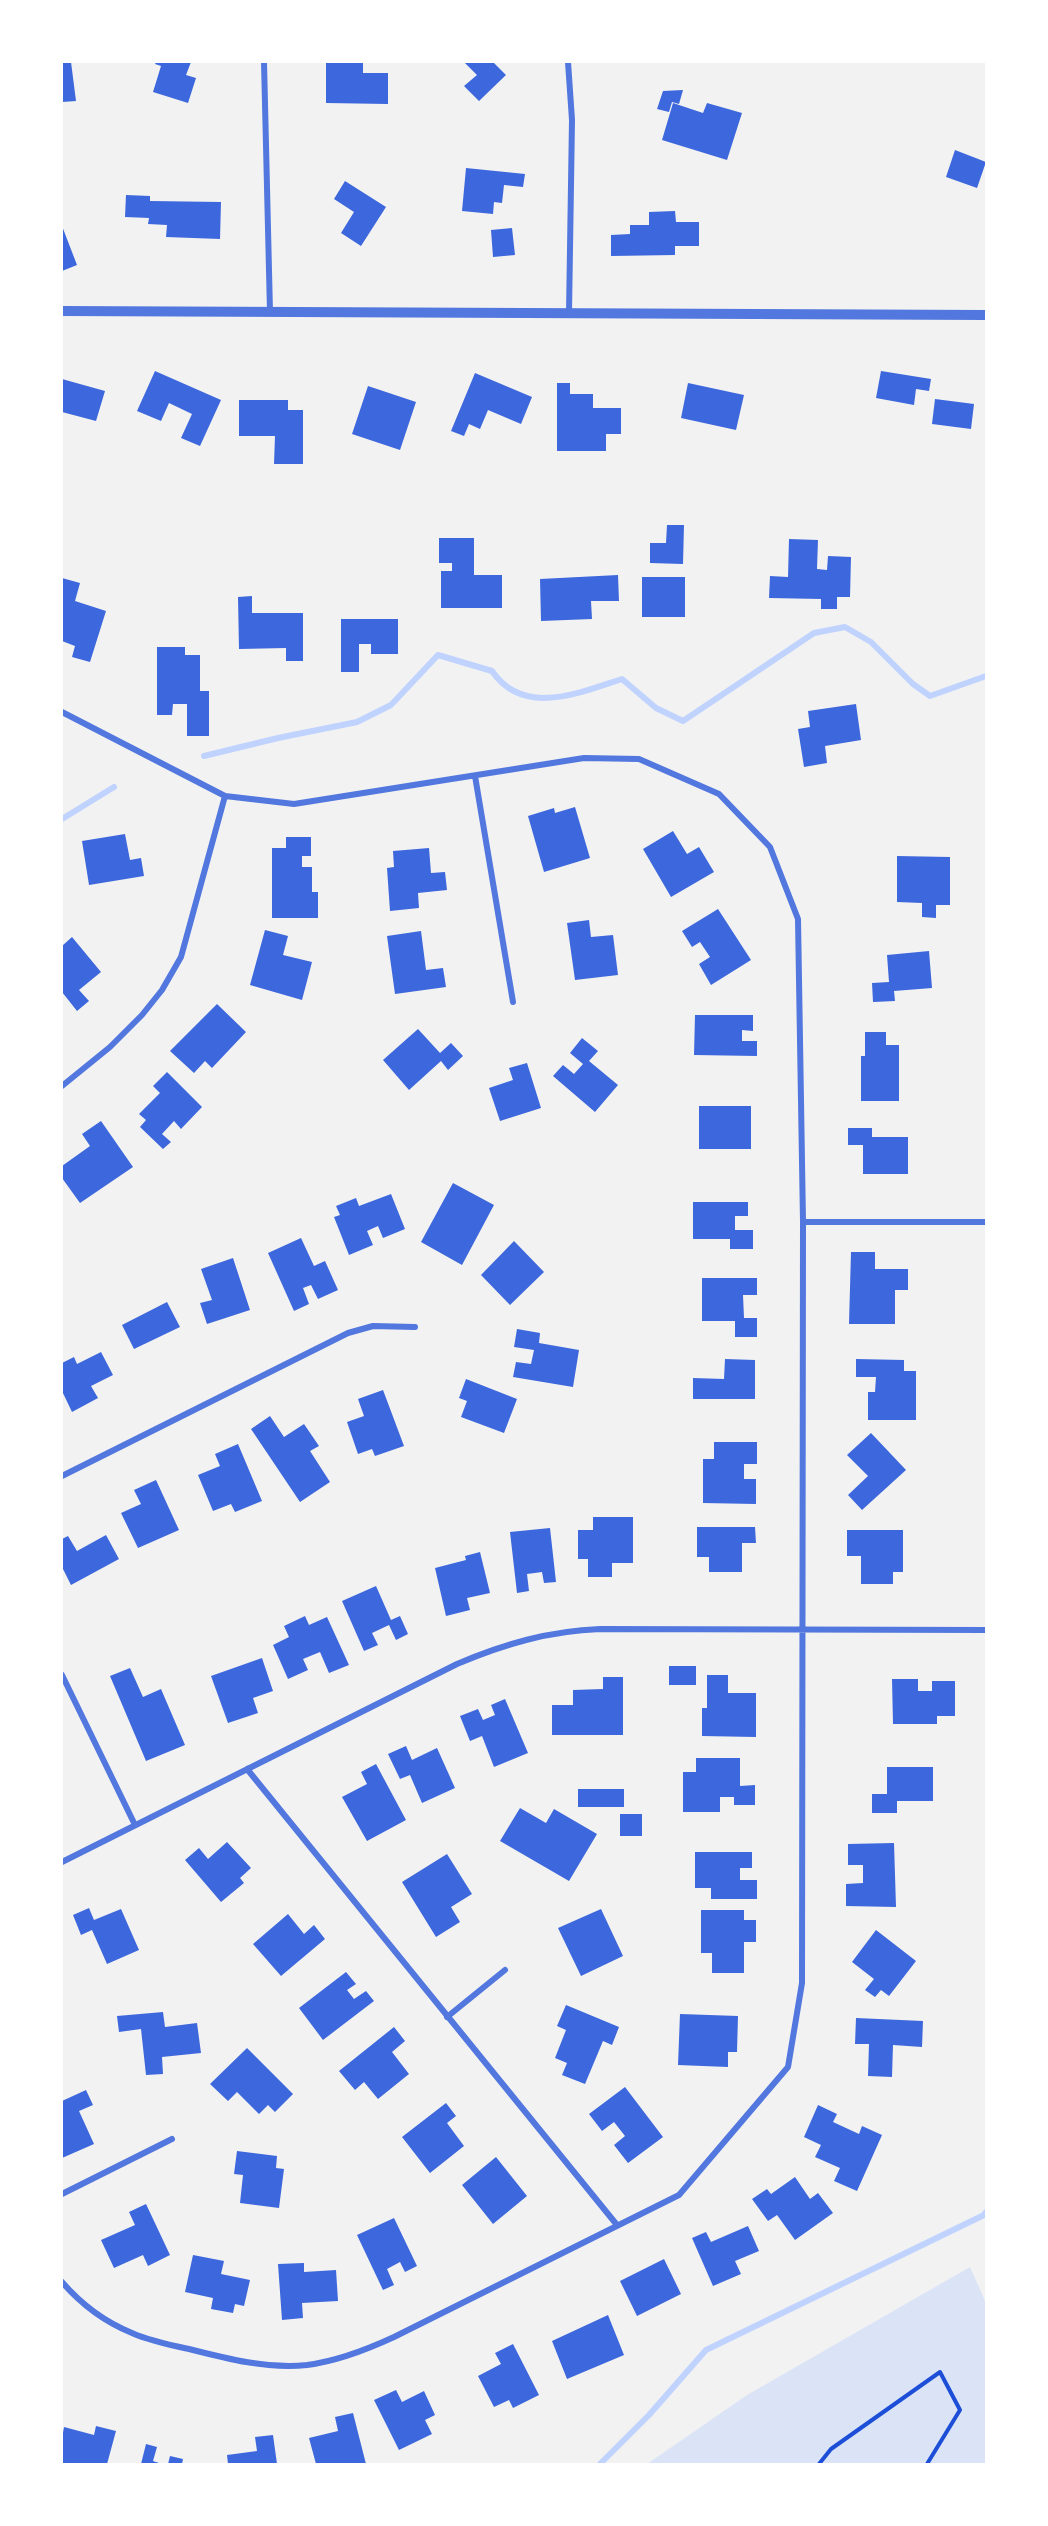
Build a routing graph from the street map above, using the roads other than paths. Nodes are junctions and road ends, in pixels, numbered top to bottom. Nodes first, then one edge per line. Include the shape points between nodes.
1 (264, 62) edge
2 (568, 62) edge
3 (62, 311) edge
4 (270, 312) junction
5 (569, 313) junction
6 (987, 315) edge
7 (62, 712) edge
8 (475, 776) junction
9 (225, 796) junction
10 (513, 1002) dead end
11 (62, 1086) edge
12 (803, 1222) junction
13 (987, 1222) edge
14 (416, 1327) dead end
15 (62, 1476) edge
16 (802, 1629) junction
17 (987, 1630) edge
18 (62, 1675) edge
19 (247, 1769) junction
20 (135, 1825) junction
21 (62, 1862) edge
22 (505, 1970) dead end
23 (447, 2017) junction
24 (172, 2139) dead end
25 (62, 2194) edge
26 (617, 2225) junction
27 (62, 2282) edge

1 - 4 street
2 - 5 street via 572,120
3 - 4 street
4 - 5 street
5 - 6 street
7 - 9 street
8 - 9 street via 294,804
8 - 10 street
8 - 12 street via 584,758 639,759 720,794 770,847 798,919
9 - 11 street via 181,957 142,1015
12 - 13 street
12 - 16 street
14 - 15 street via 374,1326 348,1333
16 - 17 street
16 - 19 street via 600,1629 524,1639 458,1664
16 - 26 street via 802,1983 788,2067 679,2194
18 - 20 street
19 - 20 street
19 - 23 street
20 - 21 street
22 - 23 street
23 - 26 street
24 - 25 street
26 - 27 street via 372,2348 308,2365 247,2362 132,2333 79,2301

